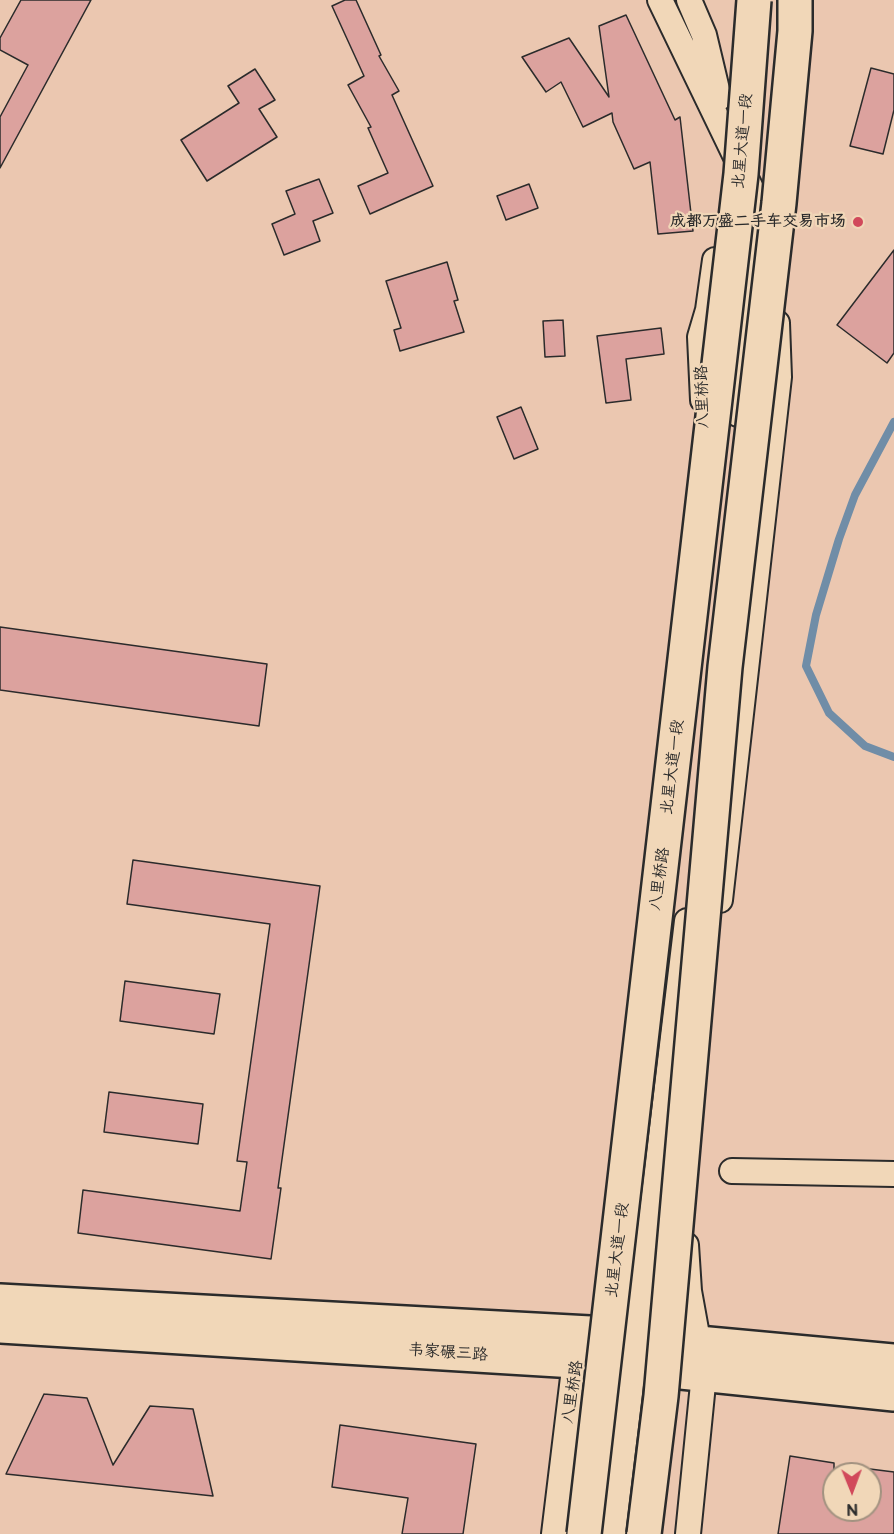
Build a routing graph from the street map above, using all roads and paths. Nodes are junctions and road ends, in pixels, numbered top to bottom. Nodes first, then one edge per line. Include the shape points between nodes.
1 (660, 0) edge
2 (690, 0) edge
3 (754, 0) edge
4 (795, 0) edge
5 (731, 148) junction
6 (732, 1171) dead end
7 (894, 1174) edge
8 (0, 1301) edge
9 (0, 1326) edge
10 (590, 1332) junction
11 (698, 1342) junction
12 (636, 1352) junction
13 (575, 1361) junction
14 (894, 1361) edge
15 (704, 1374) junction
16 (894, 1394) edge
17 (554, 1534) edge
18 (584, 1534) edge
19 (613, 1534) edge
20 (644, 1534) edge
21 (688, 1534) edge

1 - 5 street, 八里桥路
2 - 5 street, 八里桥路 via 704,35
3 - 18 main road, 北星大道一段, bridge via 741,174
4 - 20 main road, bridge via 779,203 725,667 661,1396
5 - 10 street, 八里桥路 via 708,310 700,336 707,534 606,1284
5 - 11 street, 八里桥路 via 761,209 776,307 779,377 684,1221 689,1292
5 - 12 street, 八里桥路 via 750,214 751,262 743,367 703,786
6 - 7 street
8 - 10 main road, 韦家碾三路
9 - 13 main road, 韦家碾三路
10 - 12 main road, 韦家碾三路
10 - 13 street, 八里桥路
11 - 12 main road, 韦家碾三路
11 - 14 main road, 韦家碾三路
11 - 15 street, 八里桥路
12 - 13 main road, 韦家碾三路
12 - 15 main road, 韦家碾三路
12 - 19 street, 八里桥路
13 - 17 street, 八里桥路
15 - 16 main road, 韦家碾三路
15 - 21 street, 八里桥路

